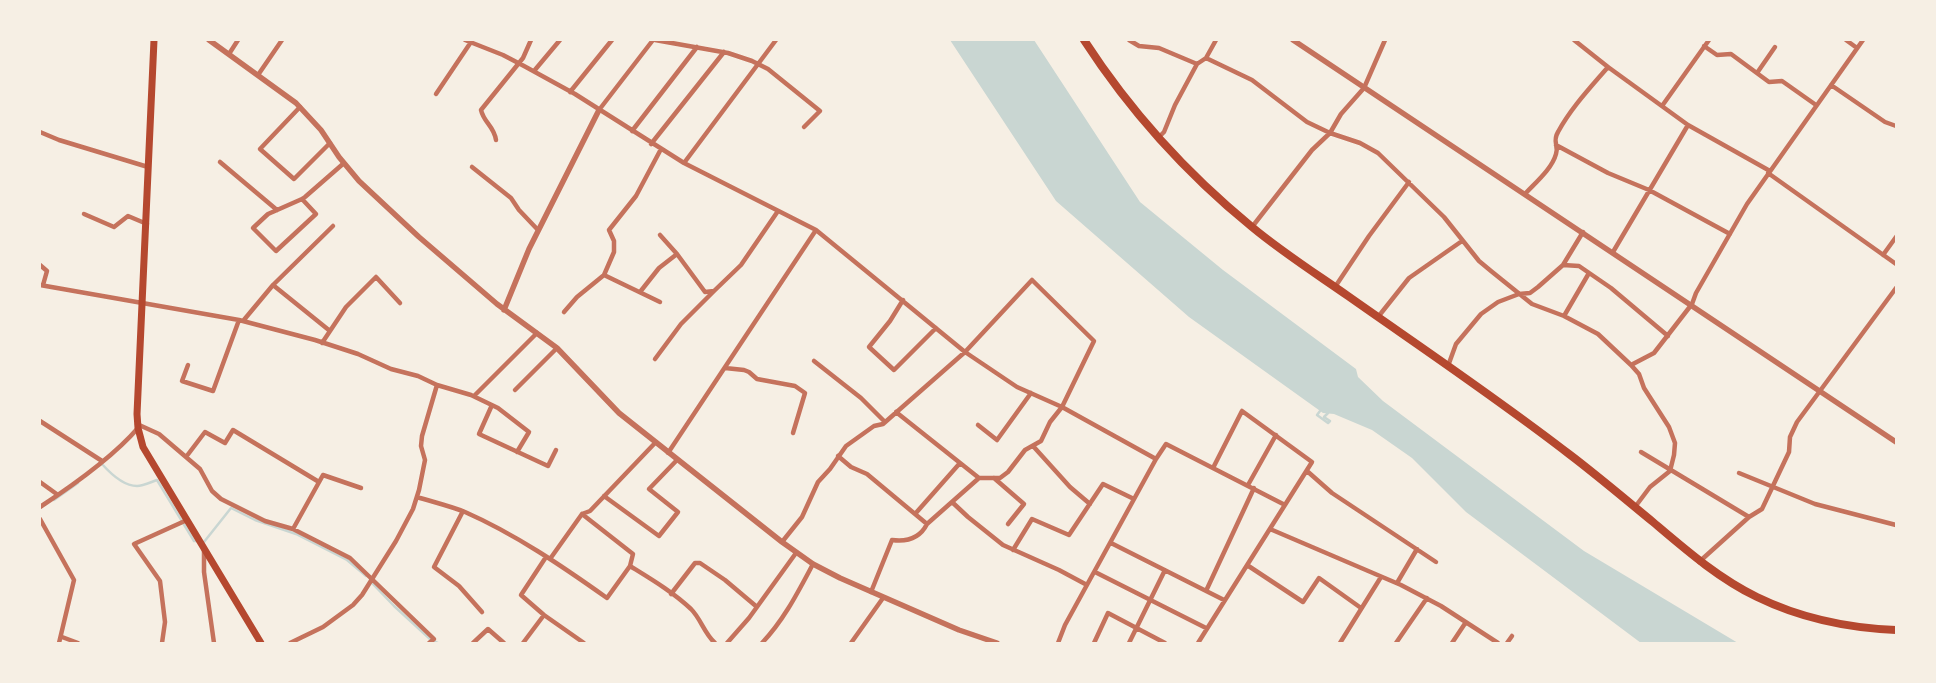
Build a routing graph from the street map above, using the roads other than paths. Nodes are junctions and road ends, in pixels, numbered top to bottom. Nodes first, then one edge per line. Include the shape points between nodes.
1 (154, 40) edge
2 (209, 40) edge
3 (238, 40) edge
4 (282, 40) edge
5 (466, 40) edge
6 (531, 40) edge
7 (560, 40) edge
8 (612, 40) edge
9 (654, 40) edge
10 (776, 40) edge
11 (1084, 40) edge
12 (1129, 40) edge
13 (1216, 40) edge
14 (1293, 40) edge
15 (1385, 40) edge
16 (1574, 40) edge
17 (1709, 40) edge
18 (1846, 40) edge
19 (1863, 40) edge
20 (471, 42) junction
21 (1704, 46) junction
22 (697, 47) junction
23 (1776, 47) dead end
24 (1857, 48) junction
25 (724, 52) junction
26 (229, 54) junction
27 (1206, 58) junction
28 (519, 63) junction
29 (759, 64) junction
30 (1197, 64) junction
31 (1608, 67) junction
32 (534, 71) junction
33 (1757, 73) junction
34 (258, 75) junction
35 (1831, 85) junction
36 (1364, 88) junction
37 (570, 92) junction
38 (436, 94) dead end
39 (1816, 105) junction
40 (1662, 106) junction
41 (300, 107) junction
42 (600, 110) junction
43 (1688, 125) junction
44 (1896, 126) edge
45 (804, 127) dead end
46 (632, 131) junction
47 (40, 132) edge
48 (1330, 133) junction
49 (1158, 138) junction
50 (496, 140) dead end
51 (330, 143) junction
52 (651, 144) junction
53 (1556, 145) junction
54 (661, 149) junction
55 (220, 162) dead end
56 (344, 163) junction
57 (684, 163) junction
58 (148, 167) junction
59 (472, 167) dead end
60 (1769, 172) junction
61 (1409, 182) junction
62 (1650, 190) junction
63 (1526, 194) junction
64 (302, 199) junction
65 (277, 210) junction
66 (778, 211) junction
67 (84, 214) dead end
68 (147, 224) junction
69 (333, 226) dead end
70 (1252, 227) junction
71 (538, 230) junction
72 (816, 230) junction
73 (1583, 232) junction
74 (1730, 234) junction
75 (660, 235) dead end
76 (1896, 237) edge
77 (1462, 241) junction
78 (1613, 252) junction
79 (677, 254) junction
80 (1883, 255) junction
81 (1896, 264) edge
82 (40, 265) edge
83 (1563, 265) junction
84 (1589, 273) junction
85 (604, 275) junction
86 (42, 285) edge
87 (272, 285) junction
88 (1334, 286) junction
89 (1896, 288) edge
90 (714, 291) junction
91 (640, 292) junction
92 (1519, 294) junction
93 (903, 300) junction
94 (660, 302) dead end
95 (400, 303) dead end
96 (142, 304) junction
97 (1692, 304) junction
98 (504, 310) junction
99 (564, 312) dead end
100 (1564, 316) junction
101 (1378, 317) junction
102 (241, 320) junction
103 (936, 328) junction
104 (330, 332) junction
105 (537, 333) junction
106 (1668, 336) junction
107 (322, 343) junction
108 (557, 348) junction
109 (965, 352) junction
110 (655, 359) dead end
111 (814, 361) dead end
112 (188, 365) dead end
113 (1631, 365) junction
114 (1448, 366) junction
115 (725, 368) junction
116 (437, 385) junction
117 (515, 390) dead end
118 (1820, 390) junction
119 (1031, 393) junction
120 (474, 396) junction
121 (492, 405) junction
122 (1062, 407) junction
123 (896, 412) junction
124 (40, 421) edge
125 (885, 422) junction
126 (978, 425) dead end
127 (138, 426) junction
128 (793, 433) dead end
129 (1276, 436) junction
130 (1896, 442) edge
131 (655, 443) junction
132 (1033, 446) junction
133 (556, 450) dead end
134 (517, 452) junction
135 (1641, 452) dead end
136 (668, 453) junction
137 (838, 456) junction
138 (186, 457) junction
139 (1156, 459) junction
140 (677, 460) junction
141 (102, 461) junction
142 (960, 463) junction
143 (1213, 468) junction
144 (1670, 470) junction
145 (1307, 471) junction
146 (1739, 473) dead end
147 (979, 478) junction
148 (994, 478) junction
149 (40, 482) edge
150 (319, 482) junction
151 (1248, 485) junction
152 (1773, 487) junction
153 (361, 488) dead end
154 (1254, 488) junction
155 (58, 495) junction
156 (604, 496) junction
157 (417, 498) junction
158 (1134, 499) junction
159 (952, 502) junction
160 (1090, 504) junction
161 (1285, 505) junction
162 (40, 507) edge
163 (1635, 508) junction
164 (463, 511) junction
165 (582, 514) junction
166 (915, 514) junction
167 (1749, 517) junction
168 (40, 518) edge
169 (187, 521) junction
170 (927, 524) junction
171 (1008, 524) dead end
172 (1896, 526) edge
173 (293, 529) junction
174 (1270, 529) junction
175 (782, 542) junction
176 (1111, 542) junction
177 (203, 548) junction
178 (1417, 549) junction
179 (1012, 550) junction
180 (796, 553) junction
181 (548, 558) junction
182 (1436, 562) dead end
183 (1699, 562) junction
184 (813, 564) junction
185 (1246, 565) junction
186 (630, 566) junction
187 (1165, 570) junction
188 (1094, 572) junction
189 (1381, 577) junction
190 (373, 579) junction
191 (1397, 583) junction
192 (1087, 585) junction
193 (1206, 591) junction
194 (871, 592) junction
195 (671, 594) junction
196 (883, 598) junction
197 (1427, 598) junction
198 (1150, 600) junction
199 (1224, 600) junction
200 (757, 607) junction
201 (1362, 608) junction
202 (482, 612) dead end
203 (544, 614) junction
204 (1466, 622) junction
205 (1137, 628) junction
206 (1206, 628) junction
207 (1896, 630) edge
208 (1512, 636) dead end
209 (62, 637) junction
210 (432, 642) edge
211 (59, 643) edge
212 (78, 643) edge
213 (162, 643) edge
214 (214, 643) edge
215 (261, 643) edge
216 (290, 643) edge
217 (473, 643) edge
218 (504, 643) edge
219 (523, 643) edge
220 (584, 643) edge
221 (715, 643) edge
222 (727, 643) edge
223 (762, 643) edge
224 (851, 643) edge
225 (997, 643) edge
226 (1058, 643) edge
227 (1094, 643) edge
228 (1129, 643) edge
229 (1165, 643) edge
230 (1198, 643) edge
231 (1340, 643) edge
232 (1396, 643) edge
233 (1452, 643) edge
234 (1498, 643) edge
235 (1507, 643) edge

1 - 58 main road
2 - 26 street
3 - 26 street
4 - 34 street
5 - 20 street
6 - 28 street
7 - 32 street
8 - 37 street
9 - 22 street
9 - 42 street
10 - 29 street
11 - 49 highway via 1111,80
12 - 30 street
13 - 27 street
14 - 36 street
15 - 36 street
16 - 31 street
17 - 21 street
18 - 24 street
19 - 24 street
20 - 28 street
20 - 38 street
21 - 33 street via 1717,55 1732,54
21 - 40 street
22 - 25 street
22 - 46 street
23 - 33 street
24 - 35 street
25 - 29 street
25 - 52 street
26 - 34 street
27 - 30 street
27 - 48 street via 1252,80 1307,122
28 - 32 street
28 - 50 street via 481,110 482,118 495,131
29 - 45 street via 820,111
29 - 57 street
30 - 49 street via 1164,132
31 - 40 street
31 - 53 street via 1570,113 1557,133
32 - 37 street
33 - 39 street via 1769,82 1782,81
34 - 41 street
35 - 39 street
35 - 44 street
36 - 48 street via 1341,114
36 - 63 street
37 - 42 street
39 - 60 street
40 - 43 street
41 - 51 street
41 - 51 street via 260,149 294,179
42 - 46 street
42 - 71 street
43 - 60 street
43 - 62 street
46 - 52 street
47 - 58 street
48 - 61 street via 1378,153
48 - 70 street via 1312,150
49 - 70 highway
51 - 56 street
52 - 54 street
53 - 62 street via 1608,173
53 - 63 street via 1556,155
54 - 57 street
54 - 85 street via 636,196 609,230 614,252
55 - 65 street
56 - 64 street
56 - 98 street via 419,237
57 - 66 street
58 - 68 main road
59 - 71 street via 511,198
60 - 74 street
60 - 80 street
61 - 77 street via 1444,217
61 - 88 street
62 - 74 street
62 - 78 street
63 - 73 street
64 - 65 street
64 - 65 street via 316,214 276,251 253,228
66 - 72 street
66 - 90 street via 741,265
67 - 68 street via 114,227 128,216
68 - 96 main road
69 - 87 street
70 - 88 highway
71 - 98 street
72 - 93 street
72 - 115 street
73 - 78 street
73 - 83 street
74 - 97 street
75 - 79 street
76 - 80 street
77 - 92 street via 1479,261
77 - 101 street via 1409,278
78 - 97 street
79 - 90 street via 705,292
79 - 91 street via 658,268
80 - 81 street
82 - 86 street via 47,271
83 - 84 street via 1579,266
83 - 92 street via 1530,292
84 - 100 street
84 - 106 street
85 - 91 street
85 - 99 street
86 - 96 street
87 - 102 street
87 - 104 street
88 - 101 highway
89 - 118 street
90 - 110 street via 681,324
91 - 94 street
92 - 100 street via 1532,304
92 - 114 street via 1480,314 1456,344
93 - 103 street
93 - 103 street via 869,347 894,370
95 - 104 street via 376,276 346,307
96 - 102 street
96 - 127 main road
97 - 106 street
97 - 118 street
98 - 105 street
100 - 113 street via 1598,334
101 - 114 highway
102 - 107 street
102 - 112 street via 212,391 182,381
103 - 109 street
104 - 107 street
105 - 108 street
105 - 120 street
106 - 113 street via 1654,354
107 - 116 street
108 - 117 street
108 - 131 street via 619,413
109 - 119 street
109 - 122 street via 1032,280 1094,341
109 - 123 street
111 - 125 street via 861,398
113 - 144 street via 1639,374 1674,443
114 - 163 highway via 1569,454
115 - 128 street via 744,370 757,379 795,386 805,393
115 - 136 street
116 - 120 street
116 - 157 street via 422,436 425,460
118 - 130 street
118 - 152 street via 1797,422 1790,437 1789,452
119 - 122 street
119 - 126 street via 997,440
120 - 121 street
121 - 134 street via 529,432
121 - 134 street via 479,434
122 - 132 street via 1040,442
122 - 139 street
123 - 125 street
123 - 142 street
124 - 141 street
125 - 137 street via 846,446
127 - 138 street via 159,434
127 - 141 street via 127,441
127 - 169 main road via 143,447
129 - 143 street via 1242,411
129 - 145 street via 1312,462
129 - 151 street
131 - 136 street
131 - 156 street
132 - 148 street via 1024,450 1008,472
132 - 160 street
133 - 134 street via 548,466
135 - 144 street
136 - 140 street
137 - 166 street via 851,467 868,474
137 - 175 street via 812,490 802,517
138 - 150 street via 205,432 225,443 233,430
138 - 173 street via 221,499 265,521
139 - 143 street via 1166,444
139 - 158 street
140 - 156 street via 649,489 678,512 659,536
140 - 175 street
141 - 155 street
142 - 147 street
142 - 166 street
143 - 151 street
144 - 163 street via 1650,488
144 - 167 street
145 - 161 street
145 - 178 street via 1332,493
146 - 152 street
147 - 148 street
147 - 159 street
148 - 171 street via 1024,504
149 - 155 street
150 - 153 street via 323,475
150 - 173 street
151 - 154 street
152 - 167 street via 1762,509
152 - 172 street via 1815,504
154 - 161 street
154 - 193 street
155 - 162 street
156 - 165 street via 590,511
157 - 164 street
157 - 190 street
158 - 160 street via 1103,484
158 - 176 street
159 - 170 street
159 - 179 street
160 - 179 street via 1069,535 1032,519
161 - 174 street
163 - 183 highway
164 - 181 street
164 - 202 street via 434,567 458,586
165 - 181 street
165 - 186 street via 633,554
166 - 170 street
167 - 183 street
168 - 209 street via 74,580
169 - 177 main road
169 - 213 street via 134,544 160,581 165,622
170 - 194 street via 924,531 908,541 892,540
173 - 190 street via 350,558
174 - 185 street
174 - 189 street
175 - 180 street
176 - 187 street
176 - 188 street
177 - 214 street
177 - 215 main road
178 - 182 street
178 - 191 street
179 - 192 street
180 - 184 street
180 - 200 street
181 - 186 street via 607,598
181 - 203 street via 521,595
183 - 207 highway via 1730,583 1783,608 1845,625
184 - 194 street
184 - 223 street via 788,610
185 - 199 street
185 - 201 street via 1303,602 1319,578
186 - 195 street
187 - 193 street
187 - 198 street
188 - 192 street
188 - 198 street
189 - 191 street
189 - 201 street
190 - 210 street via 434,639
190 - 216 street via 362,595 343,612
191 - 197 street
192 - 226 street
193 - 199 street
194 - 196 street
195 - 200 street via 695,563 700,563
195 - 221 street via 692,610
196 - 224 street
196 - 225 street
197 - 204 street
197 - 232 street
198 - 205 street
198 - 206 street
199 - 206 street
200 - 222 street
201 - 231 street
203 - 219 street
203 - 220 street
204 - 233 street
204 - 234 street
205 - 227 street via 1108,613
205 - 228 street
205 - 229 street
206 - 230 street
208 - 235 street
209 - 211 street
209 - 212 street
217 - 218 street via 488,629

